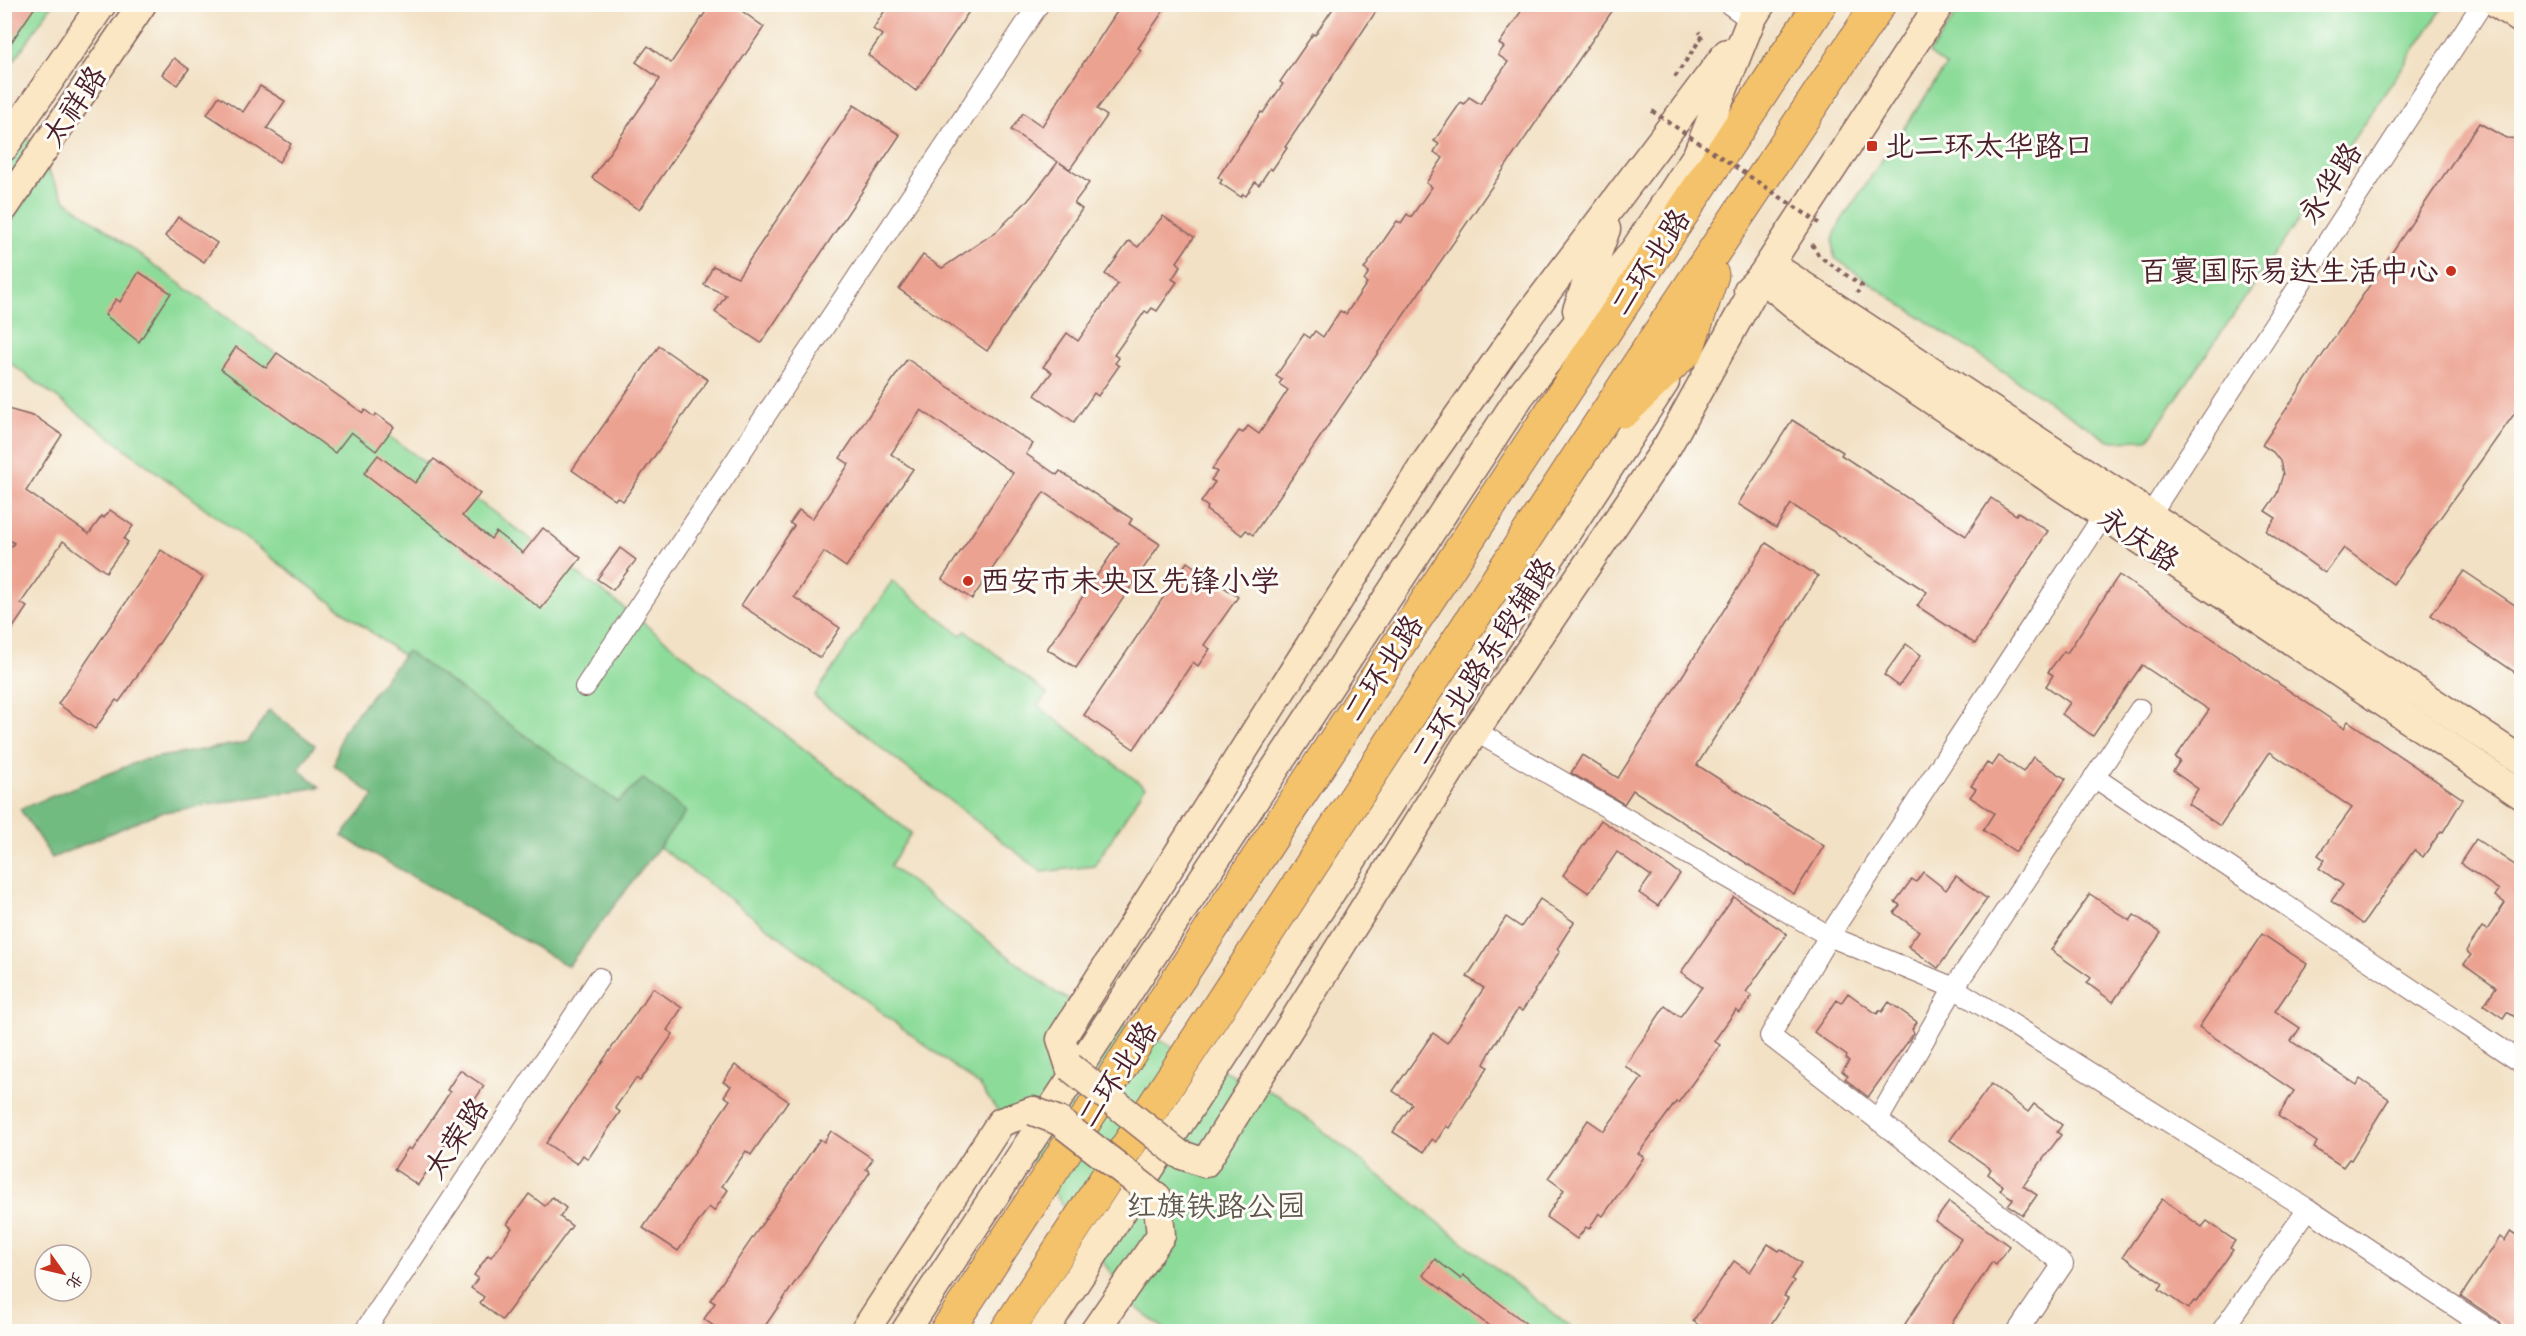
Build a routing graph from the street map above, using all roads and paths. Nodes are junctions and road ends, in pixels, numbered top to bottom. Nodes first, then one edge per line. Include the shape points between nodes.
1 (102, 4) edge
2 (142, 4) edge
3 (1039, 4) edge
4 (1820, 4) edge
5 (1879, 4) edge
6 (1941, 4) edge
7 (2482, 4) edge
8 (2498, 4) edge
9 (1747, 10) edge
10 (2522, 20) edge
11 (1652, 111) dead end
12 (4, 147) edge
13 (1697, 155) junction
14 (1616, 201) junction
15 (4, 208) edge
16 (1684, 210) junction
17 (1812, 232) dead end
18 (1726, 234) junction
19 (1811, 240) dead end
20 (1636, 248) junction
21 (1765, 271) junction
22 (1588, 279) junction
23 (1862, 286) dead end
24 (1527, 318) junction
25 (1568, 334) junction
26 (1687, 350) junction
27 (1580, 454) junction
28 (2110, 505) junction
29 (2150, 515) junction
30 (585, 687) dead end
31 (2140, 709) dead end
32 (1475, 731) junction
33 (2522, 761) edge
34 (2094, 777) junction
35 (2522, 795) edge
36 (1829, 936) junction
37 (599, 978) dead end
38 (1954, 988) junction
39 (2522, 1063) edge
40 (1878, 1120) junction
41 (2308, 1209) junction
42 (364, 1332) edge
43 (864, 1332) edge
44 (905, 1332) edge
45 (946, 1332) edge
46 (1006, 1332) edge
47 (1043, 1332) edge
48 (1094, 1332) edge
49 (2017, 1332) edge
50 (2221, 1332) edge
51 (2493, 1332) edge

1 - 12 street, 太祥路
2 - 15 street, 太祥路
3 - 30 street
4 - 16 highway, 二环北路
5 - 18 highway, 二环北路
6 - 21 street, 二环北路东段辅路
7 - 29 street, 永华路
8 - 10 street
9 - 13 street
9 - 14 street
11 - 17 path, bridge via 1819,223
13 - 16 highway
13 - 20 street
14 - 22 street
14 - 24 street
16 - 20 highway
16 - 45 highway, 二环北路
18 - 26 highway
18 - 27 highway, 二环北路
19 - 23 path via 1819,256
20 - 22 street
20 - 25 street
21 - 26 street, 二环北路东段辅路
21 - 28 street, 永庆路 via 1817,322
21 - 32 street via 1668,445
22 - 24 street
22 - 25 street
24 - 32 street, bridge via 1424,465 1061,1039 1070,1067 1179,1154 1205,1163
25 - 44 street via 1520,396
26 - 27 highway
26 - 47 street, 二环北路东段辅路
27 - 46 highway, 二环北路
28 - 29 street, 永庆路
28 - 35 street, 永庆路
28 - 36 street
29 - 33 street, 永庆路
31 - 34 street
32 - 36 street
34 - 38 street
34 - 39 street
36 - 38 street
36 - 40 street via 1770,1036
37 - 42 street, 太荣路
38 - 40 street
38 - 41 street
40 - 49 street via 2063,1264
41 - 50 street
41 - 51 street
43 - 48 street, bridge via 1000,1122 1033,1111 1059,1121 1157,1197 1161,1235

